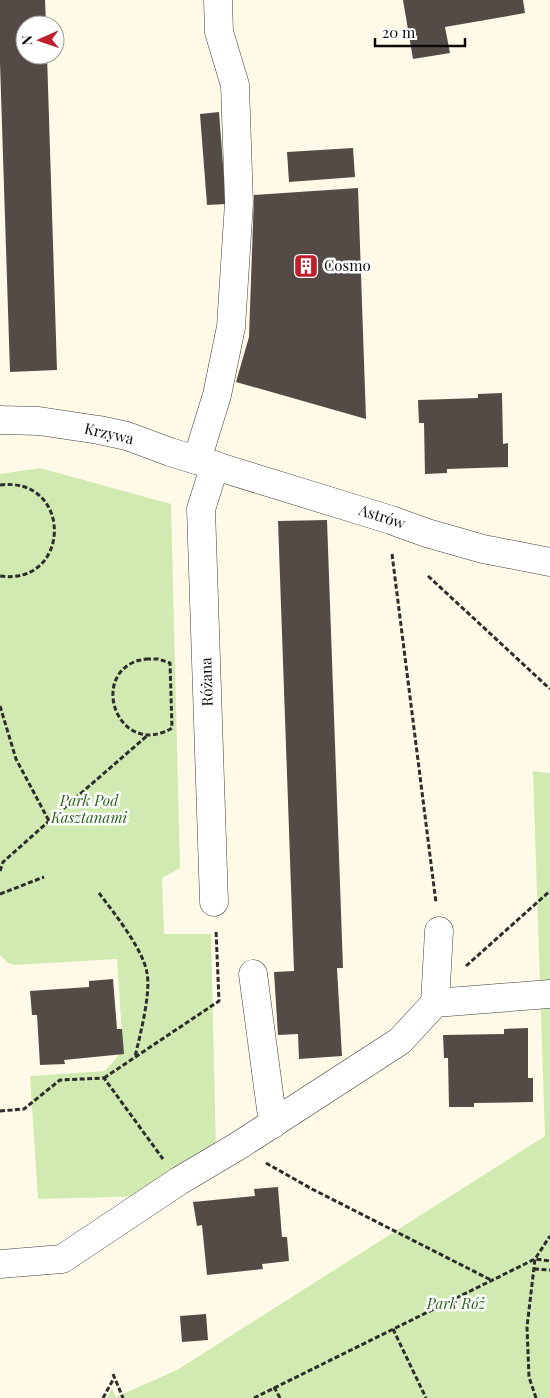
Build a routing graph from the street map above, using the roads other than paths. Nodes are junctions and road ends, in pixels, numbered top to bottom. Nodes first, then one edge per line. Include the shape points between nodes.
1 (218, 0) edge
2 (0, 420) edge
3 (206, 462) junction
4 (550, 562) edge
5 (214, 902) road end
6 (439, 931) road end
7 (253, 974) dead end
8 (550, 994) edge
9 (435, 1003) junction
10 (273, 1124) junction
11 (0, 1264) edge

1 - 3 street, Różana via 219,32 235,85 239,203 230,327
2 - 3 street, Krzywa via 39,420 99,430
3 - 4 street, Astrów via 474,546
3 - 5 street, Różana via 201,509
6 - 9 street
7 - 10 street
8 - 9 street
9 - 10 street via 400,1041
10 - 11 street via 179,1181 62,1259

